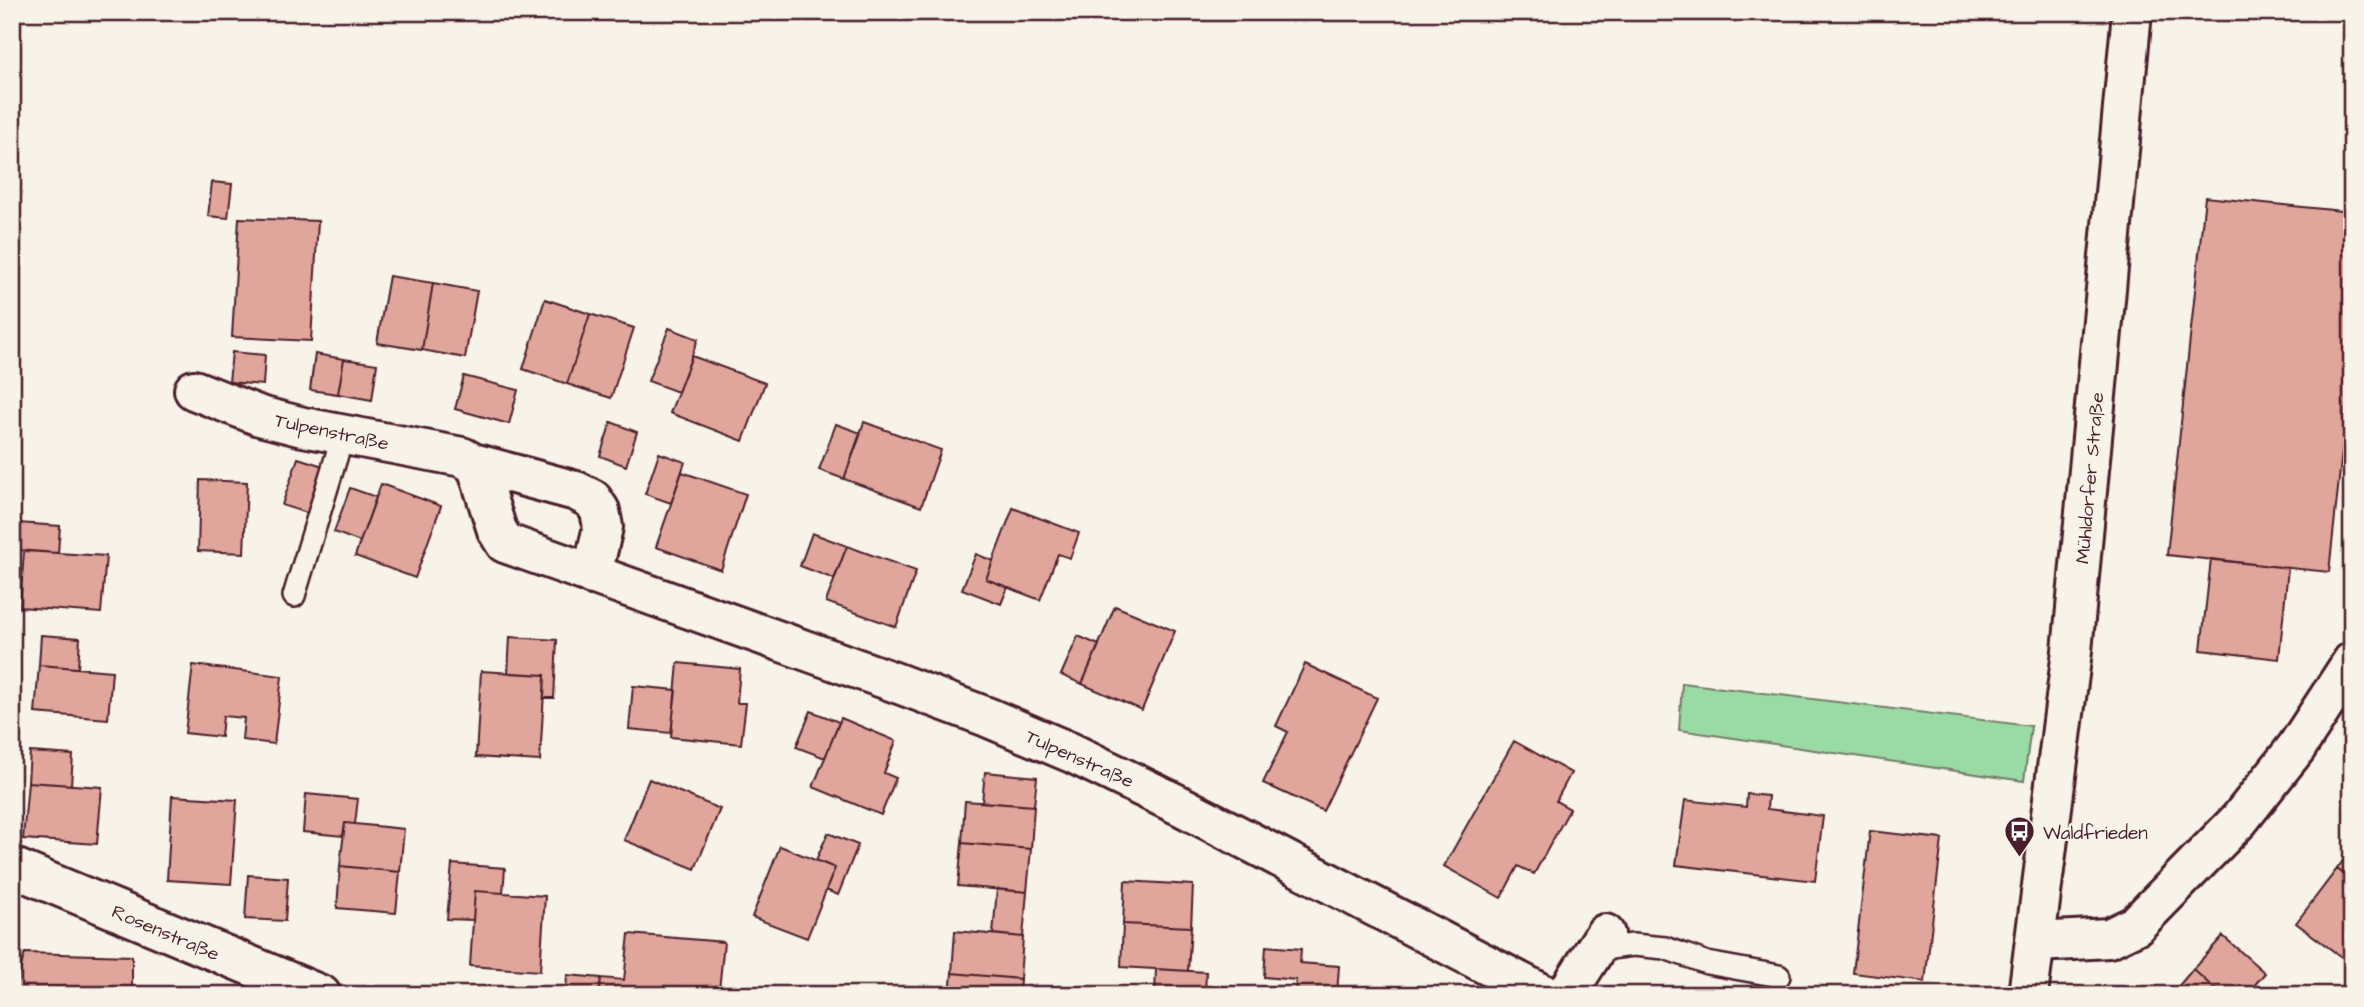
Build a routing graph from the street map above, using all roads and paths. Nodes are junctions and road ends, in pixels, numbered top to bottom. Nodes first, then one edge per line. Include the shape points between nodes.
1 (2132, 12) edge
2 (194, 390) dead end
3 (344, 435) junction
4 (473, 463) junction
5 (592, 575) junction
6 (294, 596) dead end
7 (2352, 662) edge
8 (12, 867) edge
9 (1600, 942) joint
10 (2037, 942) junction
11 (1779, 976) dead end
12 (321, 995) edge
13 (1545, 995) edge
14 (1566, 995) edge
15 (2028, 995) edge

1 - 10 street, Mühldorfer Straße via 2072,651
2 - 3 street, Tulpenstraße via 260,416
3 - 4 street, Tulpenstraße via 462,457
3 - 6 lane
4 - 5 street, Tulpenstraße via 505,543
4 - 5 street, Tulpenstraße via 592,499 603,527
5 - 13 street, Tulpenstraße via 920,692 1072,753
7 - 10 street via 2296,748 2239,820 2136,925 2109,938
8 - 12 street, Rosenstraße
9 - 11 lane via 1665,948 1707,964
9 - 14 street
10 - 15 street, Mühldorfer Straße

